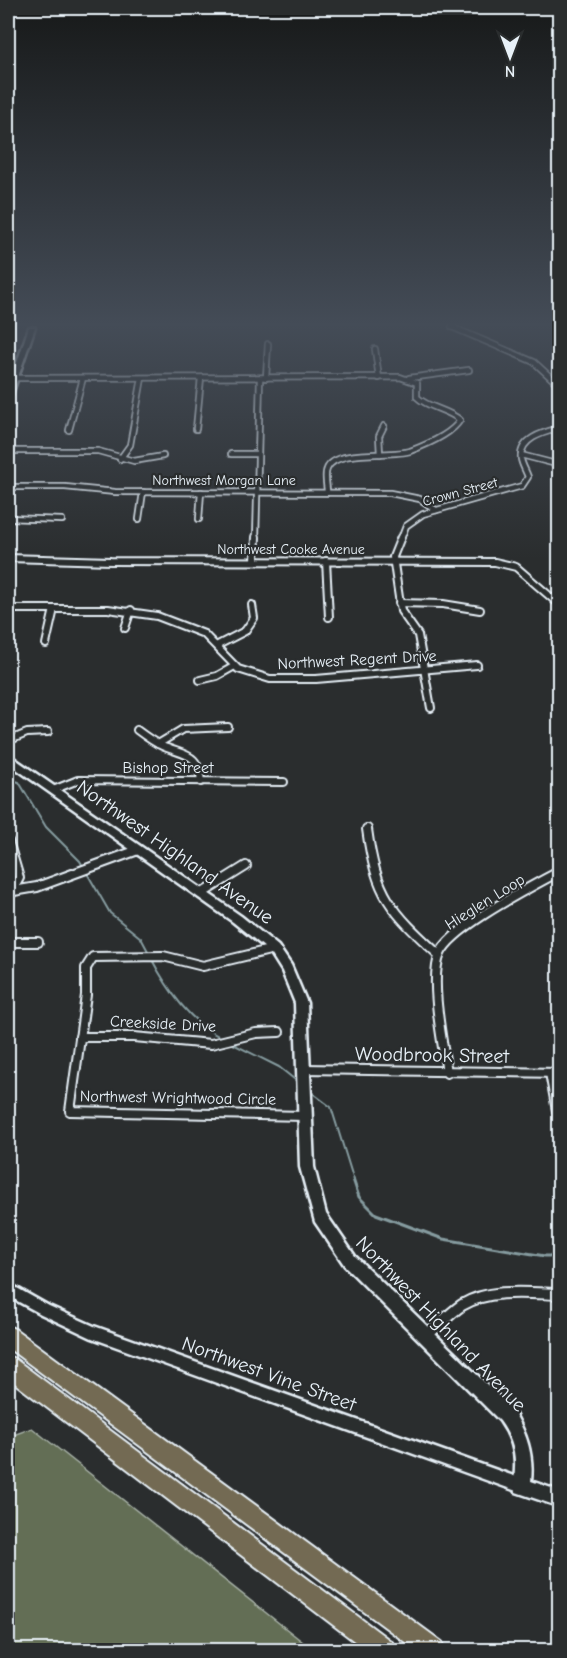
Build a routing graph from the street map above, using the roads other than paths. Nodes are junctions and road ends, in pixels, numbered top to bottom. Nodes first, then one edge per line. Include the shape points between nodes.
1 (76, 404) edge
2 (137, 404) edge
3 (198, 404) edge
4 (261, 404) edge
5 (430, 404) edge
6 (384, 426) dead end
7 (560, 428) edge
8 (196, 429) dead end
9 (69, 430) dead end
10 (8, 451) edge
11 (231, 454) dead end
12 (257, 454) junction
13 (380, 454) junction
14 (521, 455) junction
15 (163, 456) dead end
16 (120, 459) junction
17 (560, 465) edge
18 (8, 487) edge
19 (143, 492) junction
20 (201, 492) junction
21 (257, 492) junction
22 (327, 492) junction
23 (436, 510) junction
24 (8, 518) edge
25 (139, 519) dead end
26 (199, 519) dead end
27 (62, 520) dead end
28 (8, 558) edge
29 (255, 561) junction
30 (326, 561) junction
31 (393, 561) junction
32 (399, 603) junction
33 (252, 605) dead end
34 (560, 605) edge
35 (8, 609) edge
36 (54, 609) junction
37 (131, 610) junction
38 (480, 610) dead end
39 (329, 617) dead end
40 (124, 627) dead end
41 (46, 644) dead end
42 (218, 645) junction
43 (477, 665) dead end
44 (233, 667) junction
45 (426, 671) junction
46 (200, 680) dead end
47 (431, 708) dead end
48 (228, 727) dead end
49 (137, 730) dead end
50 (48, 732) dead end
51 (8, 741) edge
52 (158, 744) junction
53 (8, 758) edge
54 (201, 782) junction
55 (284, 782) dead end
56 (53, 790) junction
57 (367, 829) dead end
58 (9, 841) edge
59 (138, 850) junction
60 (246, 866) dead end
61 (560, 871) edge
62 (10, 892) edge
63 (201, 894) junction
64 (8, 899) edge
65 (8, 942) edge
66 (38, 942) dead end
67 (274, 949) junction
68 (439, 955) junction
69 (279, 1032) dead end
70 (80, 1037) junction
71 (304, 1069) junction
72 (447, 1073) junction
73 (550, 1073) junction
74 (560, 1073) edge
75 (305, 1116) junction
76 (560, 1127) edge
77 (8, 1289) edge
78 (560, 1294) edge
79 (8, 1336) edge
80 (426, 1336) junction
81 (8, 1366) edge
82 (522, 1486) junction
83 (560, 1499) edge
84 (384, 1650) edge
85 (434, 1650) edge

1 - 9 street
2 - 16 street via 130,444
3 - 8 street
4 - 12 street
5 - 13 street via 456,415 460,423 409,451
6 - 13 street via 378,436
7 - 14 street via 529,440
10 - 16 street via 98,451
11 - 12 street
12 - 21 street
13 - 22 street via 349,455 332,462 326,470
14 - 17 street
14 - 23 street, Crown Street via 528,477 519,488
15 - 16 street
18 - 19 street, Northwest Morgan Lane
19 - 20 street, Northwest Morgan Lane
19 - 25 street
20 - 21 street, Northwest Morgan Lane
20 - 26 street
21 - 22 street, Northwest Morgan Lane
21 - 29 street
22 - 23 street, Northwest Morgan Lane via 405,494
23 - 31 street, Crown Street via 409,522
24 - 27 street
28 - 29 street, Northwest Cooke Avenue
29 - 30 street, Northwest Cooke Avenue
30 - 31 street, Northwest Cooke Avenue
30 - 39 street
31 - 32 street, Crown Street
31 - 34 street, Northwest Cooke Avenue via 504,563 520,571
32 - 38 street
32 - 45 street, Crown Street via 421,642
33 - 42 street via 254,618 249,628
35 - 36 street
36 - 37 street
36 - 41 street
37 - 40 street
37 - 42 street via 182,625
42 - 44 street
43 - 45 street, Northwest Regent Drive
44 - 45 street, Northwest Regent Drive via 254,676 279,679
44 - 46 street
45 - 47 street, Crown Street
48 - 52 street via 184,727
49 - 52 street
50 - 51 street via 27,733
52 - 54 street via 194,758 200,767
53 - 56 main road, Northwest Highland Avenue
54 - 55 street, Bishop Street
54 - 56 street, Bishop Street via 78,780
56 - 59 main road, Northwest Highland Avenue
57 - 68 street via 372,868 381,895 396,915
58 - 62 street via 19,878
59 - 62 street via 37,887
59 - 63 main road, Northwest Highland Avenue
60 - 63 street
61 - 68 street, Hieglen Loop via 457,934
62 - 64 street
63 - 67 main road, Northwest Highland Avenue
65 - 66 street
67 - 70 street, Northwest Wrightwood Circle via 203,966 163,956 93,957 86,968
67 - 71 main road, Northwest Highland Avenue via 298,992 303,1016
68 - 72 street, Hieglen Loop via 438,987
69 - 70 street, Creekside Drive via 256,1033 211,1044
70 - 75 street, Northwest Wrightwood Circle via 70,1111
71 - 72 street, Woodbrook Street
71 - 75 main road, Northwest Highland Avenue
72 - 73 street, Woodbrook Street
73 - 74 street, Woodbrook Street
73 - 76 street
75 - 80 main road, Northwest Highland Avenue via 308,1179 330,1235 350,1261
77 - 82 street, Northwest Vine Street via 92,1332
78 - 80 street via 479,1298 458,1308
79 - 85 highway
80 - 82 main road, Northwest Highland Avenue via 485,1392 518,1431 524,1452
81 - 84 highway
82 - 83 main road

